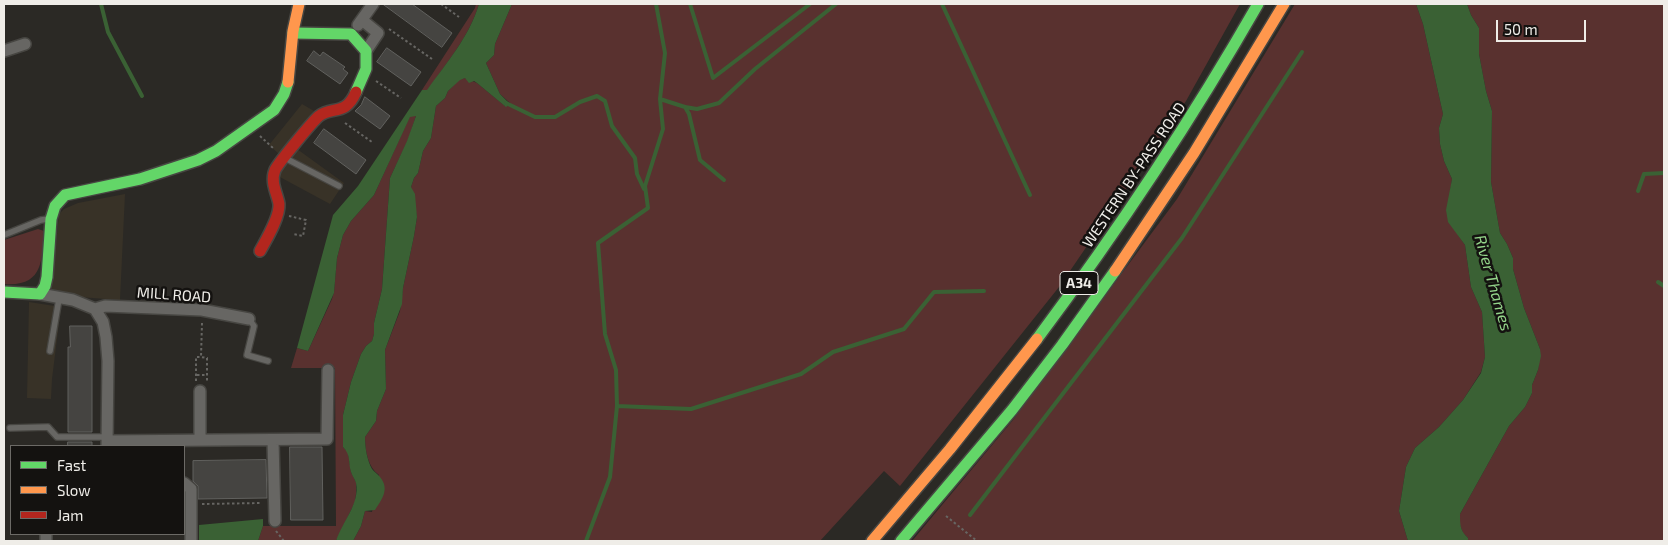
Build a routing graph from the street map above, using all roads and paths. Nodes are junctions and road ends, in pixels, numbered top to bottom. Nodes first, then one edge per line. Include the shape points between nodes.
1 (299, 4) edge
2 (373, 4) edge
3 (441, 4) edge
4 (1258, 4) edge
5 (1284, 4) edge
6 (459, 17) dead end
7 (362, 20) junction
8 (384, 25) dead end
9 (293, 33) junction
10 (351, 34) junction
11 (25, 44) dead end
12 (4, 51) edge
13 (366, 51) junction
14 (432, 59) dead end
15 (364, 73) junction
16 (401, 98) dead end
17 (330, 112) junction
18 (251, 127) junction
19 (372, 142) dead end
20 (284, 158) junction
21 (338, 186) dead end
22 (277, 214) junction
23 (51, 219) junction
24 (293, 234) dead end
25 (4, 235) edge
26 (260, 251) dead end
27 (4, 292) edge
28 (40, 294) junction
29 (59, 299) junction
30 (95, 309) junction
31 (202, 310) junction
32 (249, 319) joint
33 (50, 351) dead end
34 (201, 357) junction
35 (268, 361) dead end
36 (328, 370) dead end
37 (196, 375) junction
38 (207, 375) junction
39 (200, 391) junction
40 (10, 428) dead end
41 (200, 440) junction
42 (273, 440) junction
43 (107, 441) edge
44 (181, 443) edge
45 (185, 484) edge
46 (274, 502) junction
47 (192, 504) junction
48 (932, 504) junction
49 (275, 521) dead end
50 (191, 541) edge
51 (872, 541) edge
52 (901, 541) edge
53 (977, 541) edge

1 - 9 main road
2 - 7 street
3 - 6 path
4 - 51 main road, WESTERN BY-PASS ROAD / A34 via 1175,142 1045,330 950,450
5 - 48 main road, A34 via 1193,157 1073,331
7 - 10 street
7 - 13 street via 378,33
8 - 14 path
9 - 10 main road
9 - 18 main road via 291,67 281,102
10 - 13 main road
11 - 12 street
13 - 15 main road
15 - 16 path
15 - 17 main road via 354,98 343,109
17 - 19 path
17 - 20 main road via 320,115
18 - 20 path
18 - 23 main road via 198,160 140,179 66,195 55,206
20 - 21 lane
20 - 22 main road via 275,171 273,183 279,206
22 - 24 path via 306,220 303,236
22 - 26 main road
23 - 25 lane
23 - 28 main road via 47,277
27 - 28 main road
28 - 29 street, MILL ROAD
29 - 30 street, MILL ROAD via 73,300
29 - 33 lane
30 - 31 street, MILL ROAD via 105,306
30 - 43 street via 103,322 106,336
31 - 32 street, MILL ROAD
31 - 34 path
32 - 35 lane, MILL ROAD via 254,326 247,355
34 - 37 path via 196,358
34 - 38 path via 207,358
36 - 42 street via 327,439
37 - 38 path
37 - 39 path via 196,391
38 - 39 path via 207,391
39 - 41 street
40 - 43 lane via 48,427 57,437
41 - 42 street
41 - 44 street
42 - 46 street
43 - 44 street
45 - 47 street via 191,489
46 - 47 path
46 - 49 street
47 - 50 street
48 - 52 main road, A34
48 - 53 path

